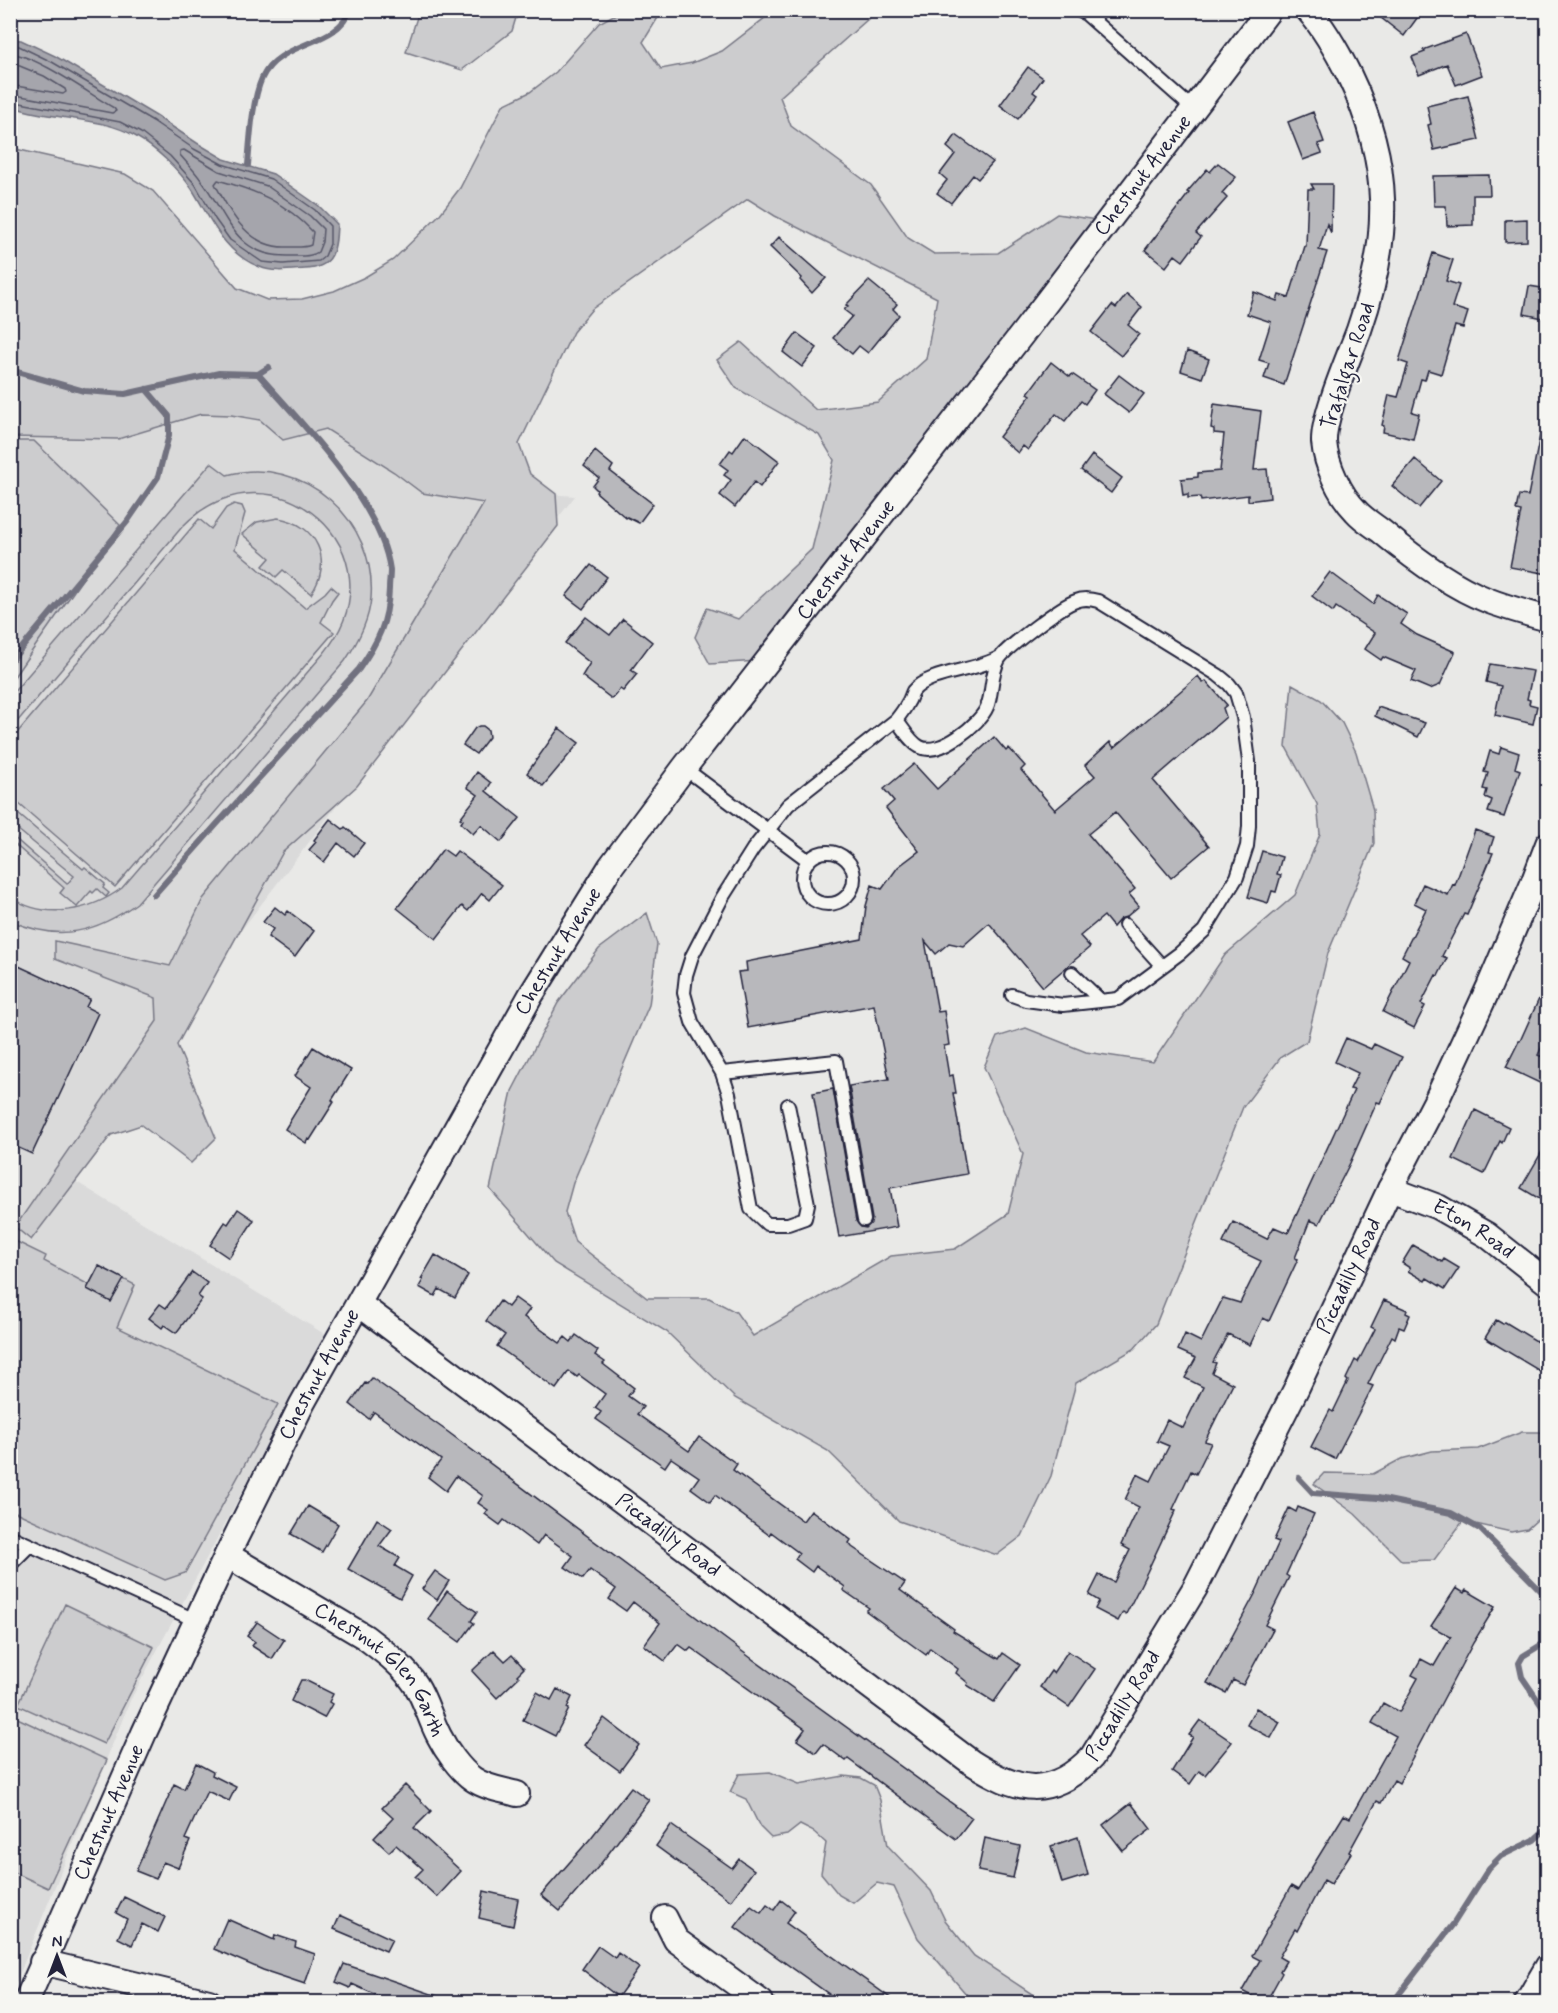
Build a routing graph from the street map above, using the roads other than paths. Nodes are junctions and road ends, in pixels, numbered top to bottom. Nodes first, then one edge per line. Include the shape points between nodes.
1 (1078, 10) edge
2 (1269, 10) edge
3 (1308, 10) edge
4 (1193, 109) junction
5 (1548, 619) edge
6 (1001, 656) junction
7 (896, 720) junction
8 (684, 768) junction
9 (768, 831) junction
10 (1548, 844) edge
11 (809, 861) junction
12 (1125, 926) dead end
13 (1162, 966) junction
14 (1072, 973) dead end
15 (1012, 995) dead end
16 (1101, 1001) junction
17 (722, 1073) junction
18 (788, 1105) dead end
19 (1390, 1189) junction
20 (864, 1220) dead end
21 (1548, 1284) edge
22 (359, 1304) junction
23 (10, 1536) edge
24 (30, 1545) junction
25 (227, 1555) junction
26 (10, 1565) edge
27 (197, 1621) junction
28 (518, 1794) dead end
29 (664, 1918) dead end
30 (42, 1962) junction
31 (1548, 1966) edge
32 (170, 1997) edge
33 (26, 2002) edge
34 (209, 2002) edge
35 (761, 2002) edge
36 (1527, 2002) edge

1 - 4 lane
2 - 4 street, Chestnut Avenue
3 - 5 street, Trafalgar Road via 1338,52 1362,101 1377,150 1384,202 1371,294 1327,419 1324,442 1330,466 1356,511 1400,547 1485,600
4 - 8 street, Chestnut Avenue
6 - 7 lane via 972,669 926,680 913,691
6 - 7 lane via 984,713 952,742 928,750 920,747
6 - 13 lane via 1060,608 1074,601 1098,601 1218,675 1236,693 1250,761 1247,846 1237,877 1204,931
7 - 9 lane via 788,805
8 - 9 lane
8 - 22 street, Chestnut Avenue via 611,866 531,995
9 - 11 lane
9 - 17 lane via 722,898 686,975 684,993 692,1022
10 - 19 street, Piccadilly Road via 1484,997
11 - 11 lane via 803,886 813,900 830,904 846,897 854,883 846,860 823,853
12 - 13 lane
13 - 16 lane via 1118,999
14 - 16 lane
15 - 16 lane via 1063,1005
17 - 18 lane via 752,1209 767,1224 788,1224 805,1218 808,1204
17 - 20 lane via 836,1061
19 - 21 street, Eton Road via 1487,1234
19 - 22 street, Piccadilly Road via 1297,1387 1195,1588 1092,1757 1066,1779 1039,1787 1010,1784 971,1762
22 - 25 street, Chestnut Avenue via 302,1404
23 - 24 lane
24 - 26 lane
24 - 27 lane
25 - 27 street, Chestnut Avenue
25 - 28 street, Chestnut Glen Garth via 386,1653 415,1683 439,1736 472,1779
27 - 30 street, Chestnut Avenue
29 - 35 street via 676,1940
30 - 32 street
30 - 33 street, Chestnut Avenue
31 - 36 street
32 - 34 street

